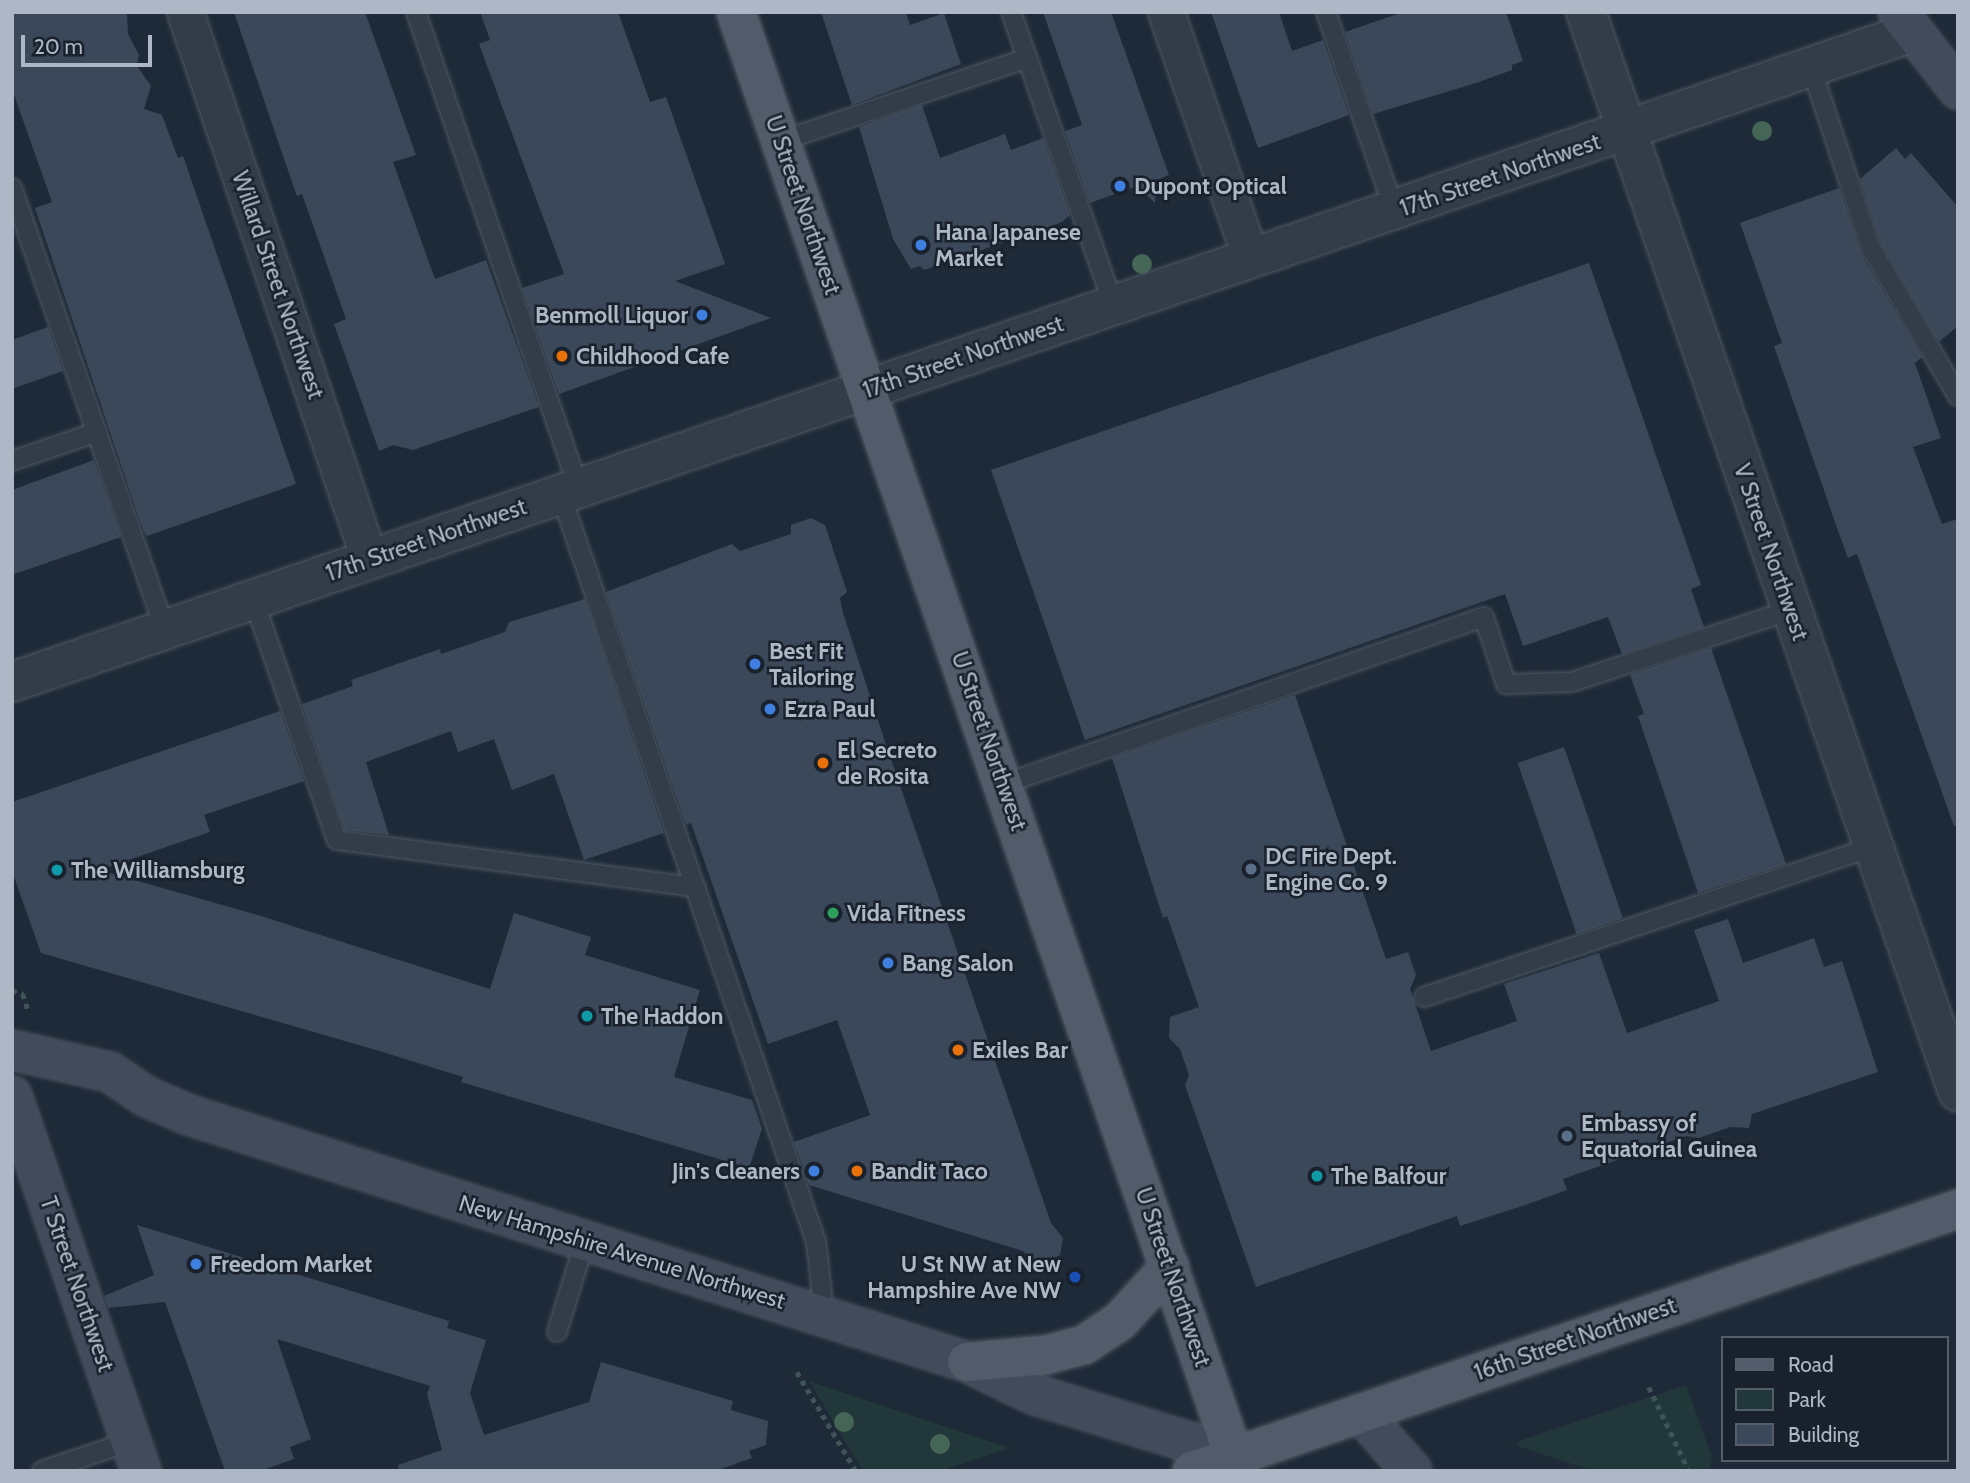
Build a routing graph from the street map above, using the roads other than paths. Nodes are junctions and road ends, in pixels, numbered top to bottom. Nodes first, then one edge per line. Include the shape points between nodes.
1 (185, 12) edge
2 (416, 12) edge
3 (736, 12) edge
4 (1010, 12) edge
5 (1166, 12) edge
6 (1325, 12) edge
7 (1586, 12) edge
8 (1906, 22) edge
9 (1027, 58) junction
10 (1811, 67) junction
11 (1958, 89) edge
12 (1626, 132) junction
13 (781, 141) junction
14 (12, 188) edge
15 (1394, 211) junction
16 (1251, 259) junction
17 (1114, 306) junction
18 (868, 390) junction
19 (1958, 396) edge
20 (97, 432) junction
21 (12, 461) edge
22 (570, 492) junction
23 (369, 558) junction
24 (253, 598) junction
25 (1791, 610) junction
26 (165, 629) junction
27 (12, 682) edge
28 (1004, 784) junction
29 (1873, 847) junction
30 (696, 887) junction
31 (1424, 997) dead end
32 (12, 1050) edge
33 (1958, 1092) edge
34 (12, 1096) edge
35 (1958, 1209) edge
36 (584, 1241) junction
37 (1170, 1266) junction
38 (817, 1313) junction
39 (557, 1332) dead end
40 (967, 1362) junction
41 (1361, 1413) junction
42 (136, 1456) edge
43 (1236, 1463) edge
44 (42, 1471) edge
45 (1192, 1471) edge
46 (1412, 1471) edge

1 - 23 street, Willard Street Northwest
2 - 22 lane
3 - 13 main road, U Street Northwest
4 - 9 lane
5 - 16 street
6 - 15 lane
7 - 12 street, V Street Northwest
8 - 10 street, 17th Street Northwest
8 - 11 main road
9 - 13 lane
9 - 17 lane
10 - 12 street, 17th Street Northwest
10 - 19 lane via 1871,248
12 - 15 street, 17th Street Northwest
12 - 25 street, V Street Northwest
13 - 18 main road, U Street Northwest
14 - 20 lane
15 - 16 street, 17th Street Northwest
16 - 17 street, 17th Street Northwest
17 - 18 street, 17th Street Northwest
18 - 22 street, 17th Street Northwest
18 - 28 main road, U Street Northwest
20 - 21 lane
20 - 26 lane
22 - 23 street, 17th Street Northwest
22 - 30 lane
23 - 24 street, 17th Street Northwest
24 - 26 street, 17th Street Northwest
24 - 30 lane via 337,840
25 - 28 lane via 1572,682 1506,684 1484,617
25 - 29 street, V Street Northwest
26 - 27 street, 17th Street Northwest
28 - 37 main road, U Street Northwest
29 - 31 lane
29 - 33 street, V Street Northwest
30 - 38 lane via 816,1242 822,1294
32 - 36 main road, New Hampshire Avenue Northwest via 110,1072 145,1096 189,1115
34 - 42 main road, T Street Northwest
35 - 41 main road, 16th Street Northwest
36 - 38 main road, New Hampshire Avenue Northwest
36 - 39 lane
37 - 40 main road via 1120,1321 1084,1345 1046,1355
37 - 43 main road, U Street Northwest
38 - 40 main road, New Hampshire Avenue Northwest
40 - 43 main road, New Hampshire Avenue Northwest via 1033,1394
41 - 43 main road, 16th Street Northwest
41 - 46 main road
42 - 44 lane
43 - 45 main road, 16th Street Northwest

